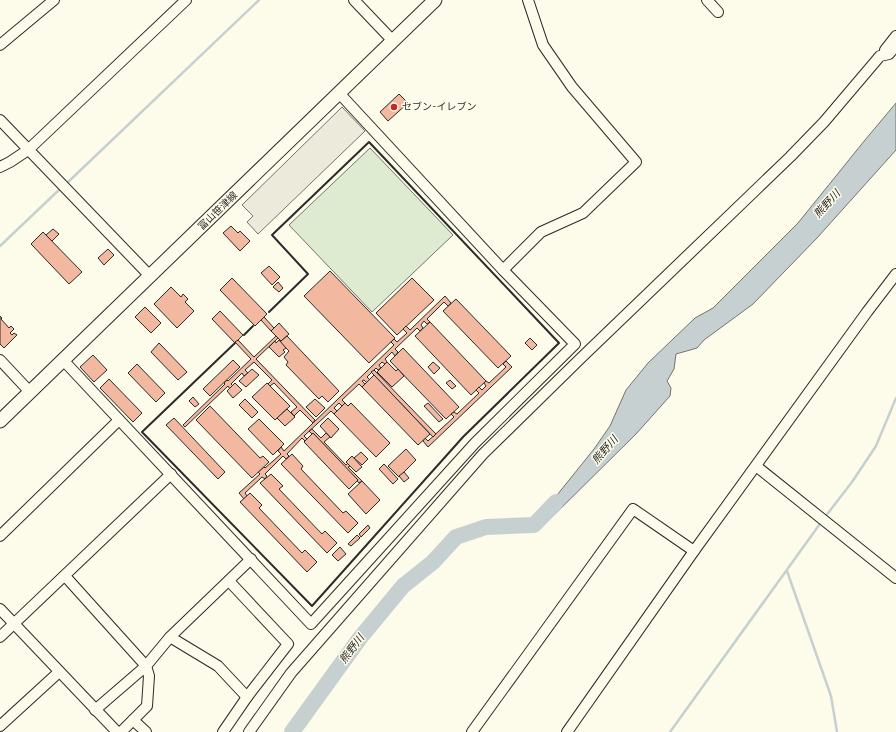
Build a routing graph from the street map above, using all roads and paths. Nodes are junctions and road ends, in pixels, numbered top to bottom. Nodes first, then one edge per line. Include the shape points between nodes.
1 (54, 0) edge
2 (186, 0) edge
3 (354, 0) edge
4 (435, 0) edge
5 (528, 0) edge
6 (707, 0) edge
7 (718, 12) dead end
8 (896, 36) edge
9 (393, 41) junction
10 (0, 46) edge
11 (896, 46) edge
12 (880, 56) junction
13 (339, 93) junction
14 (0, 120) edge
15 (28, 150) junction
16 (0, 167) edge
17 (503, 270) junction
18 (896, 274) edge
19 (150, 276) junction
20 (0, 360) edge
21 (63, 360) junction
22 (30, 392) junction
23 (119, 420) junction
24 (0, 421) edge
25 (756, 466) junction
26 (171, 474) junction
27 (0, 536) edge
28 (694, 551) junction
29 (251, 559) junction
30 (65, 576) junction
31 (896, 578) edge
32 (228, 581) junction
33 (0, 609) edge
34 (14, 624) junction
35 (0, 637) edge
36 (170, 637) junction
37 (146, 666) junction
38 (59, 672) junction
39 (247, 697) junction
40 (95, 710) junction
41 (134, 720) junction
42 (0, 726) edge
43 (117, 732) edge
44 (121, 732) edge
45 (146, 732) edge
46 (222, 732) edge
47 (249, 732) edge
48 (472, 732) edge
49 (567, 732) edge

1 - 10 street
2 - 15 street
3 - 9 street
4 - 9 main road, 富山笹津線
5 - 17 street via 543,45 572,87 636,162 583,214 541,232
6 - 7 street
8 - 12 street
9 - 13 main road, 富山笹津線
11 - 12 street via 889,54
12 - 47 street via 824,122 790,157 483,454 291,673
13 - 17 street
13 - 19 main road, 富山笹津線
14 - 15 street
15 - 16 street
15 - 19 street
17 - 29 street via 575,344 475,443 311,624
18 - 25 street
19 - 21 main road, 富山笹津線
20 - 22 street
21 - 22 main road, 富山笹津線
21 - 23 street
22 - 24 main road, 富山笹津線
23 - 26 street
23 - 27 street
25 - 28 street
25 - 31 street
26 - 29 street
26 - 30 street
28 - 48 street via 633,509
28 - 49 street
29 - 32 street
30 - 34 street
30 - 37 street
32 - 36 street
32 - 39 street via 288,644
33 - 34 street
34 - 35 street
34 - 38 street
36 - 37 street
36 - 39 street via 218,666
37 - 40 street
37 - 41 street via 147,706
38 - 40 street
38 - 42 street
39 - 46 street
40 - 43 street
41 - 44 street
41 - 45 street

